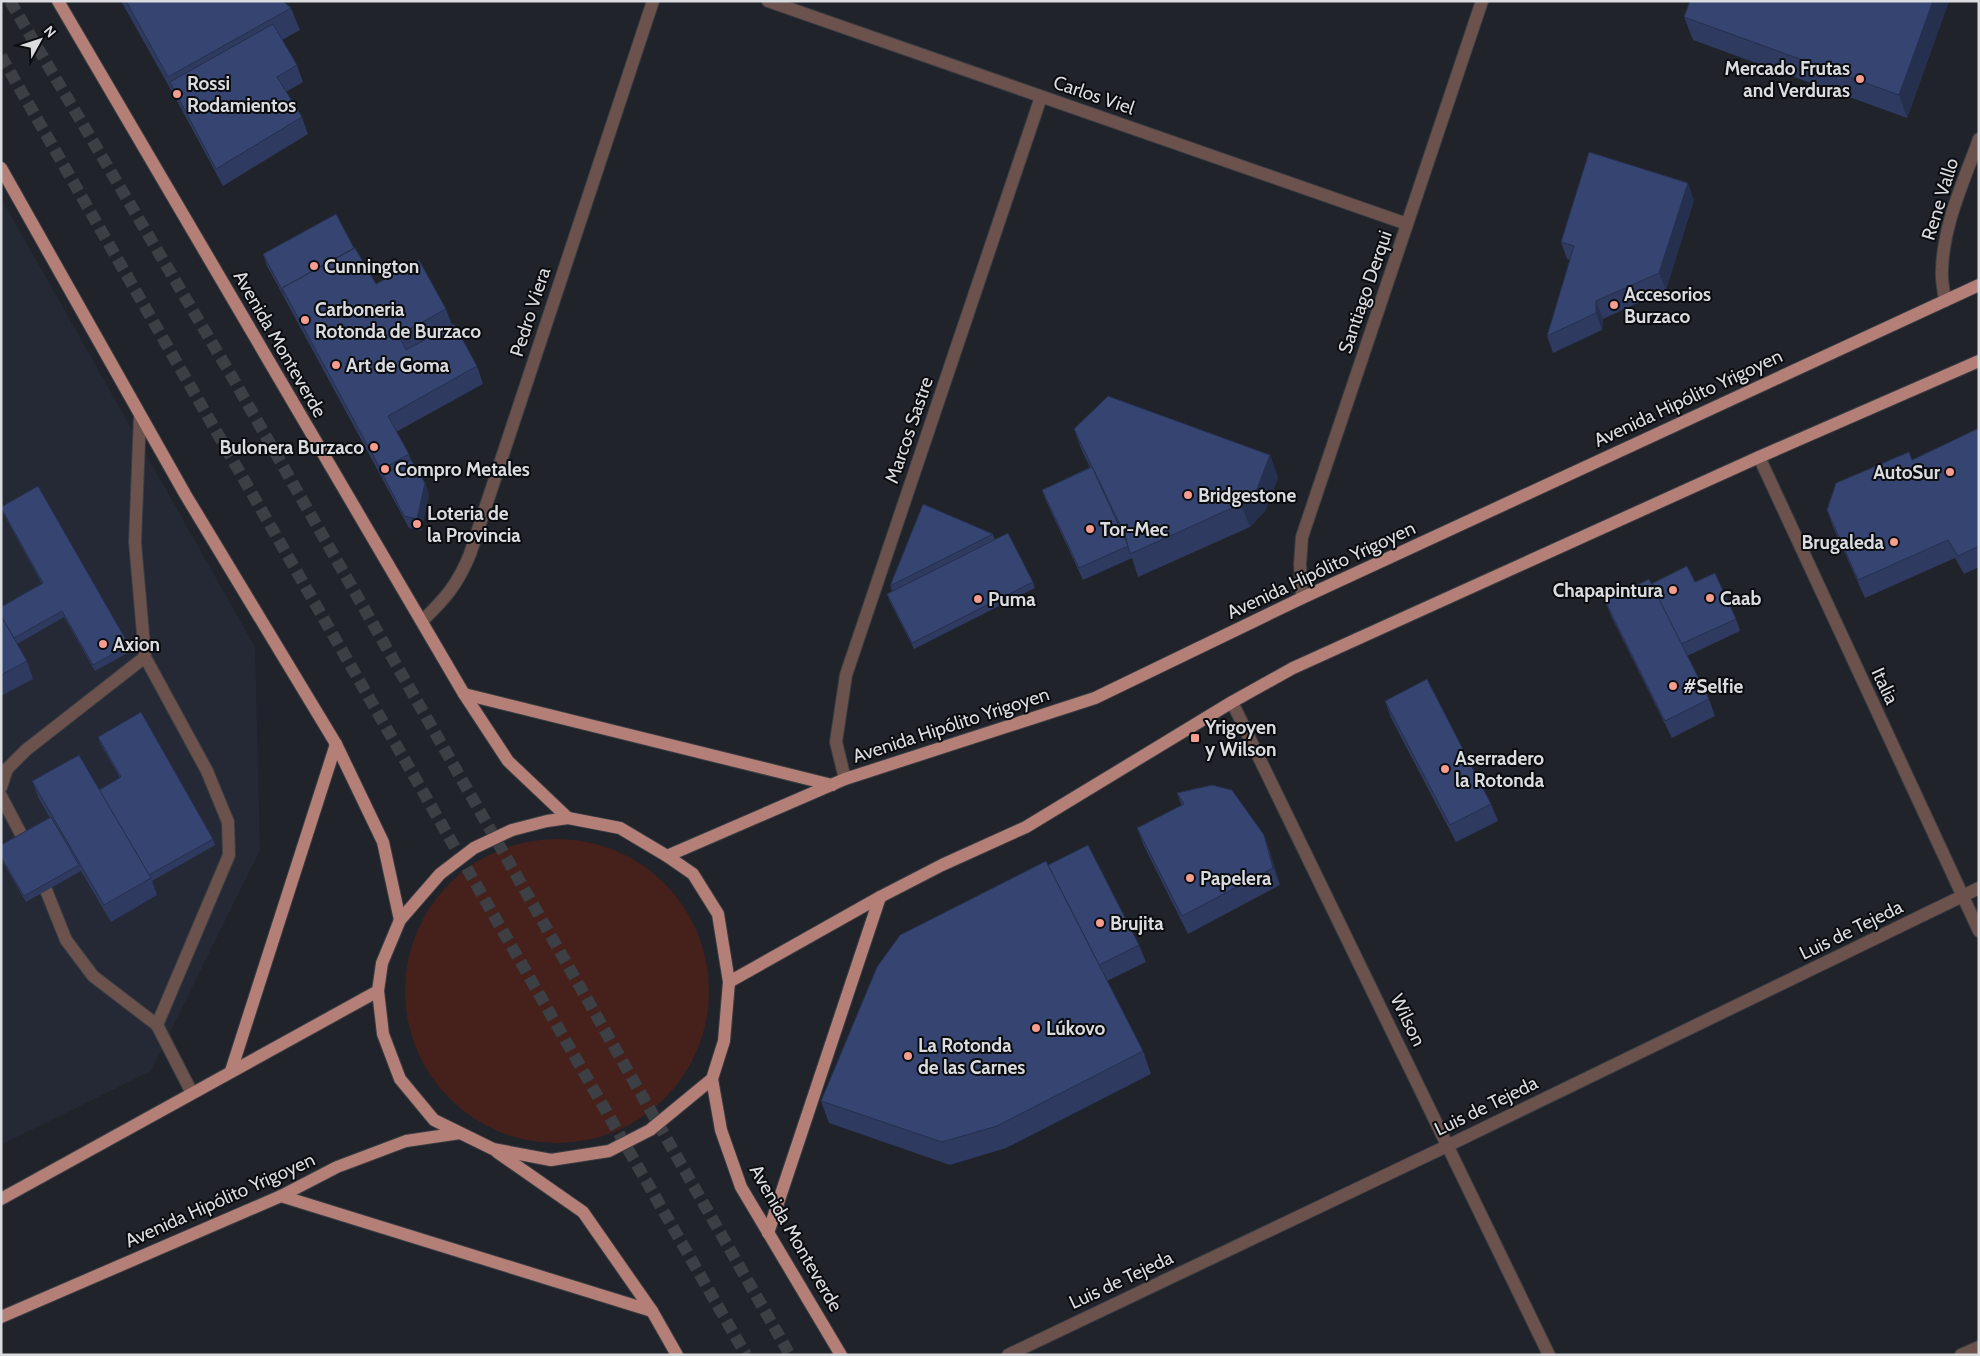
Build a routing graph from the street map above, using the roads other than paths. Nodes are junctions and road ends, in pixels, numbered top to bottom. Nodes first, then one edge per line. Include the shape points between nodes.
1 (58, 1) edge
2 (653, 1) edge
3 (768, 1) edge
4 (1482, 1) edge
5 (1041, 97) junction
6 (1979, 139) edge
7 (1, 168) edge
8 (1407, 224) junction
9 (1979, 285) edge
10 (1945, 301) junction
11 (1979, 361) edge
12 (140, 416) junction
13 (1759, 457) junction
14 (1302, 598) junction
15 (422, 621) junction
16 (145, 657) junction
17 (464, 694) junction
18 (1232, 702) junction
19 (336, 744) junction
20 (846, 779) junction
21 (832, 784) junction
22 (1, 787) edge
23 (1, 796) edge
24 (568, 818) junction
25 (24, 840) edge
26 (667, 856) junction
27 (1979, 888) edge
28 (46, 890) edge
29 (880, 896) junction
30 (1962, 897) junction
31 (400, 920) junction
32 (1979, 930) edge
33 (729, 982) junction
34 (378, 991) junction
35 (157, 1025) junction
36 (231, 1071) junction
37 (712, 1079) junction
38 (192, 1093) junction
39 (460, 1133) junction
40 (1448, 1146) junction
41 (493, 1149) junction
42 (280, 1196) junction
43 (1, 1199) edge
44 (768, 1233) junction
45 (652, 1310) junction
46 (1, 1317) edge
47 (1979, 1347) edge
48 (677, 1355) edge
49 (841, 1355) edge
50 (1008, 1355) edge
51 (1549, 1355) edge
52 (1961, 1355) edge

1 - 15 main road, Avenida Monteverde
2 - 15 street, Pedro Viera via 470,554 460,579
3 - 5 street, Carlos Viel
4 - 8 street, Santiago Derqui
5 - 8 street, Carlos Viel
5 - 20 street, Marcos Sastre via 846,675 836,742
6 - 10 street, Rene Vallo via 1948,227 1941,271
7 - 12 main road
8 - 14 street, Santiago Derqui via 1302,537
9 - 10 main road, Avenida Hipólito Yrigoyen
10 - 14 main road, Avenida Hipólito Yrigoyen
11 - 13 main road
12 - 16 street via 135,542
12 - 19 main road
13 - 18 main road via 1293,668
13 - 30 street, Italia
14 - 20 main road, Avenida Hipólito Yrigoyen via 1095,698
15 - 17 main road, Avenida Monteverde
16 - 22 street via 26,750 7,769
16 - 35 street via 207,771 228,822 229,855
17 - 21 main road
17 - 24 main road, Avenida Monteverde via 508,761
18 - 29 main road via 1026,827
18 - 40 street, Wilson
19 - 31 main road via 383,842
19 - 36 main road
20 - 21 main road, Avenida Hipólito Yrigoyen
21 - 26 main road, Avenida Hipólito Yrigoyen
23 - 25 street
24 - 26 main road via 620,828
24 - 31 main road via 512,830 474,848 440,874
26 - 33 main road via 693,874 718,914
27 - 30 street, Luis de Tejeda
28 - 35 street via 66,940 93,976
29 - 33 main road
29 - 44 main road
30 - 32 street, Italia
30 - 40 street, Luis de Tejeda
31 - 34 main road via 382,963
33 - 37 main road via 724,1040
34 - 36 main road
34 - 39 main road via 383,1034 400,1079 434,1120
35 - 38 street
36 - 38 main road
37 - 41 main road via 650,1130 609,1152 551,1160
37 - 44 main road, Avenida Monteverde via 721,1130 732,1162 741,1186
38 - 43 main road
39 - 41 main road
39 - 42 main road, Avenida Hipólito Yrigoyen via 406,1141 337,1167
40 - 50 street, Luis de Tejeda
40 - 51 street, Wilson
41 - 45 main road via 583,1212
42 - 45 main road
42 - 46 main road, Avenida Hipólito Yrigoyen
44 - 49 main road, Avenida Monteverde
45 - 48 main road
47 - 52 street

